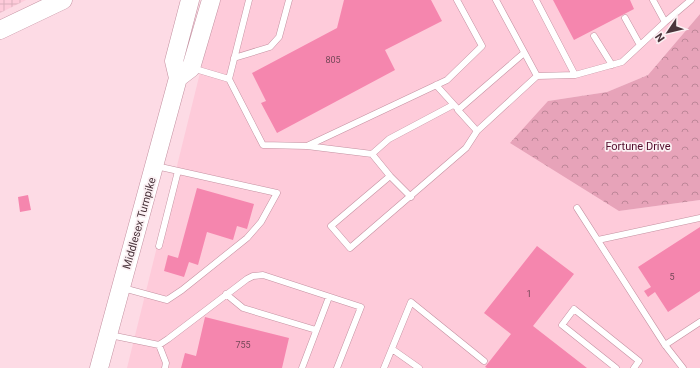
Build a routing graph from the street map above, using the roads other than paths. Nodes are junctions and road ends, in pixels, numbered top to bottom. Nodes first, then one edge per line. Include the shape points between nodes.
1 (63, 0) edge
2 (190, 0) edge
3 (211, 0) edge
4 (249, 0) edge
5 (289, 0) edge
6 (457, 0) edge
7 (496, 0) edge
8 (536, 0) edge
9 (653, 0) edge
10 (691, 0) edge
11 (625, 18) dead end
12 (664, 22) junction
13 (0, 30) edge
14 (594, 36) dead end
15 (640, 45) junction
16 (524, 53) junction
17 (234, 58) junction
18 (612, 65) junction
19 (184, 73) junction
20 (575, 75) junction
21 (536, 76) junction
22 (229, 79) junction
23 (436, 85) junction
24 (453, 105) junction
25 (458, 110) junction
26 (477, 131) junction
27 (307, 146) junction
28 (372, 154) junction
29 (155, 165) junction
30 (178, 171) junction
31 (390, 176) junction
32 (411, 197) junction
33 (577, 208) dead end
34 (700, 218) edge
35 (598, 240) junction
36 (160, 246) dead end
37 (121, 287) junction
38 (226, 294) junction
39 (329, 296) junction
40 (700, 322) edge
41 (316, 330) junction
42 (108, 334) junction
43 (159, 345) junction
44 (665, 345) junction
45 (392, 348) junction
46 (484, 361) dead end
47 (99, 368) edge
48 (165, 368) edge
49 (302, 368) edge
50 (337, 368) edge
51 (384, 368) edge
52 (419, 368) edge
53 (616, 368) edge
54 (634, 368) edge
55 (683, 368) edge

1 - 13 main road
2 - 19 main road, Middlesex Turnpike via 174,61
3 - 19 main road, Middlesex Turnpike
4 - 17 lane
5 - 17 lane via 279,37 270,47
6 - 23 lane via 482,46 447,80
7 - 16 lane
8 - 20 lane
9 - 12 lane
10 - 12 lane
11 - 15 lane
12 - 15 lane
14 - 18 lane
15 - 18 lane via 622,62
16 - 21 lane
16 - 25 lane
17 - 22 lane
18 - 20 lane
19 - 22 lane
19 - 29 main road, Middlesex Turnpike
20 - 21 lane
21 - 26 lane
22 - 27 lane via 263,145
23 - 24 lane
23 - 27 lane
24 - 25 lane
24 - 28 lane via 389,139
25 - 26 lane
26 - 32 lane via 466,148
27 - 28 lane
28 - 31 lane
29 - 30 lane
29 - 37 main road, Middlesex Turnpike
30 - 36 lane
30 - 37 lane via 277,193 261,222 247,238 167,300
31 - 32 lane
31 - 32 lane via 331,226 350,248
33 - 35 lane
34 - 35 lane
35 - 44 lane
37 - 42 main road, Middlesex Turnpike
38 - 39 lane via 247,279 263,275
38 - 41 lane via 243,308
38 - 43 lane
39 - 41 lane
39 - 50 lane via 361,307
40 - 44 lane
41 - 49 lane
42 - 43 lane
42 - 47 main road, Middlesex Turnpike
43 - 48 lane
44 - 55 lane
45 - 46 lane via 411,302
45 - 51 lane
45 - 52 lane
53 - 54 lane via 562,325 574,309 639,361

